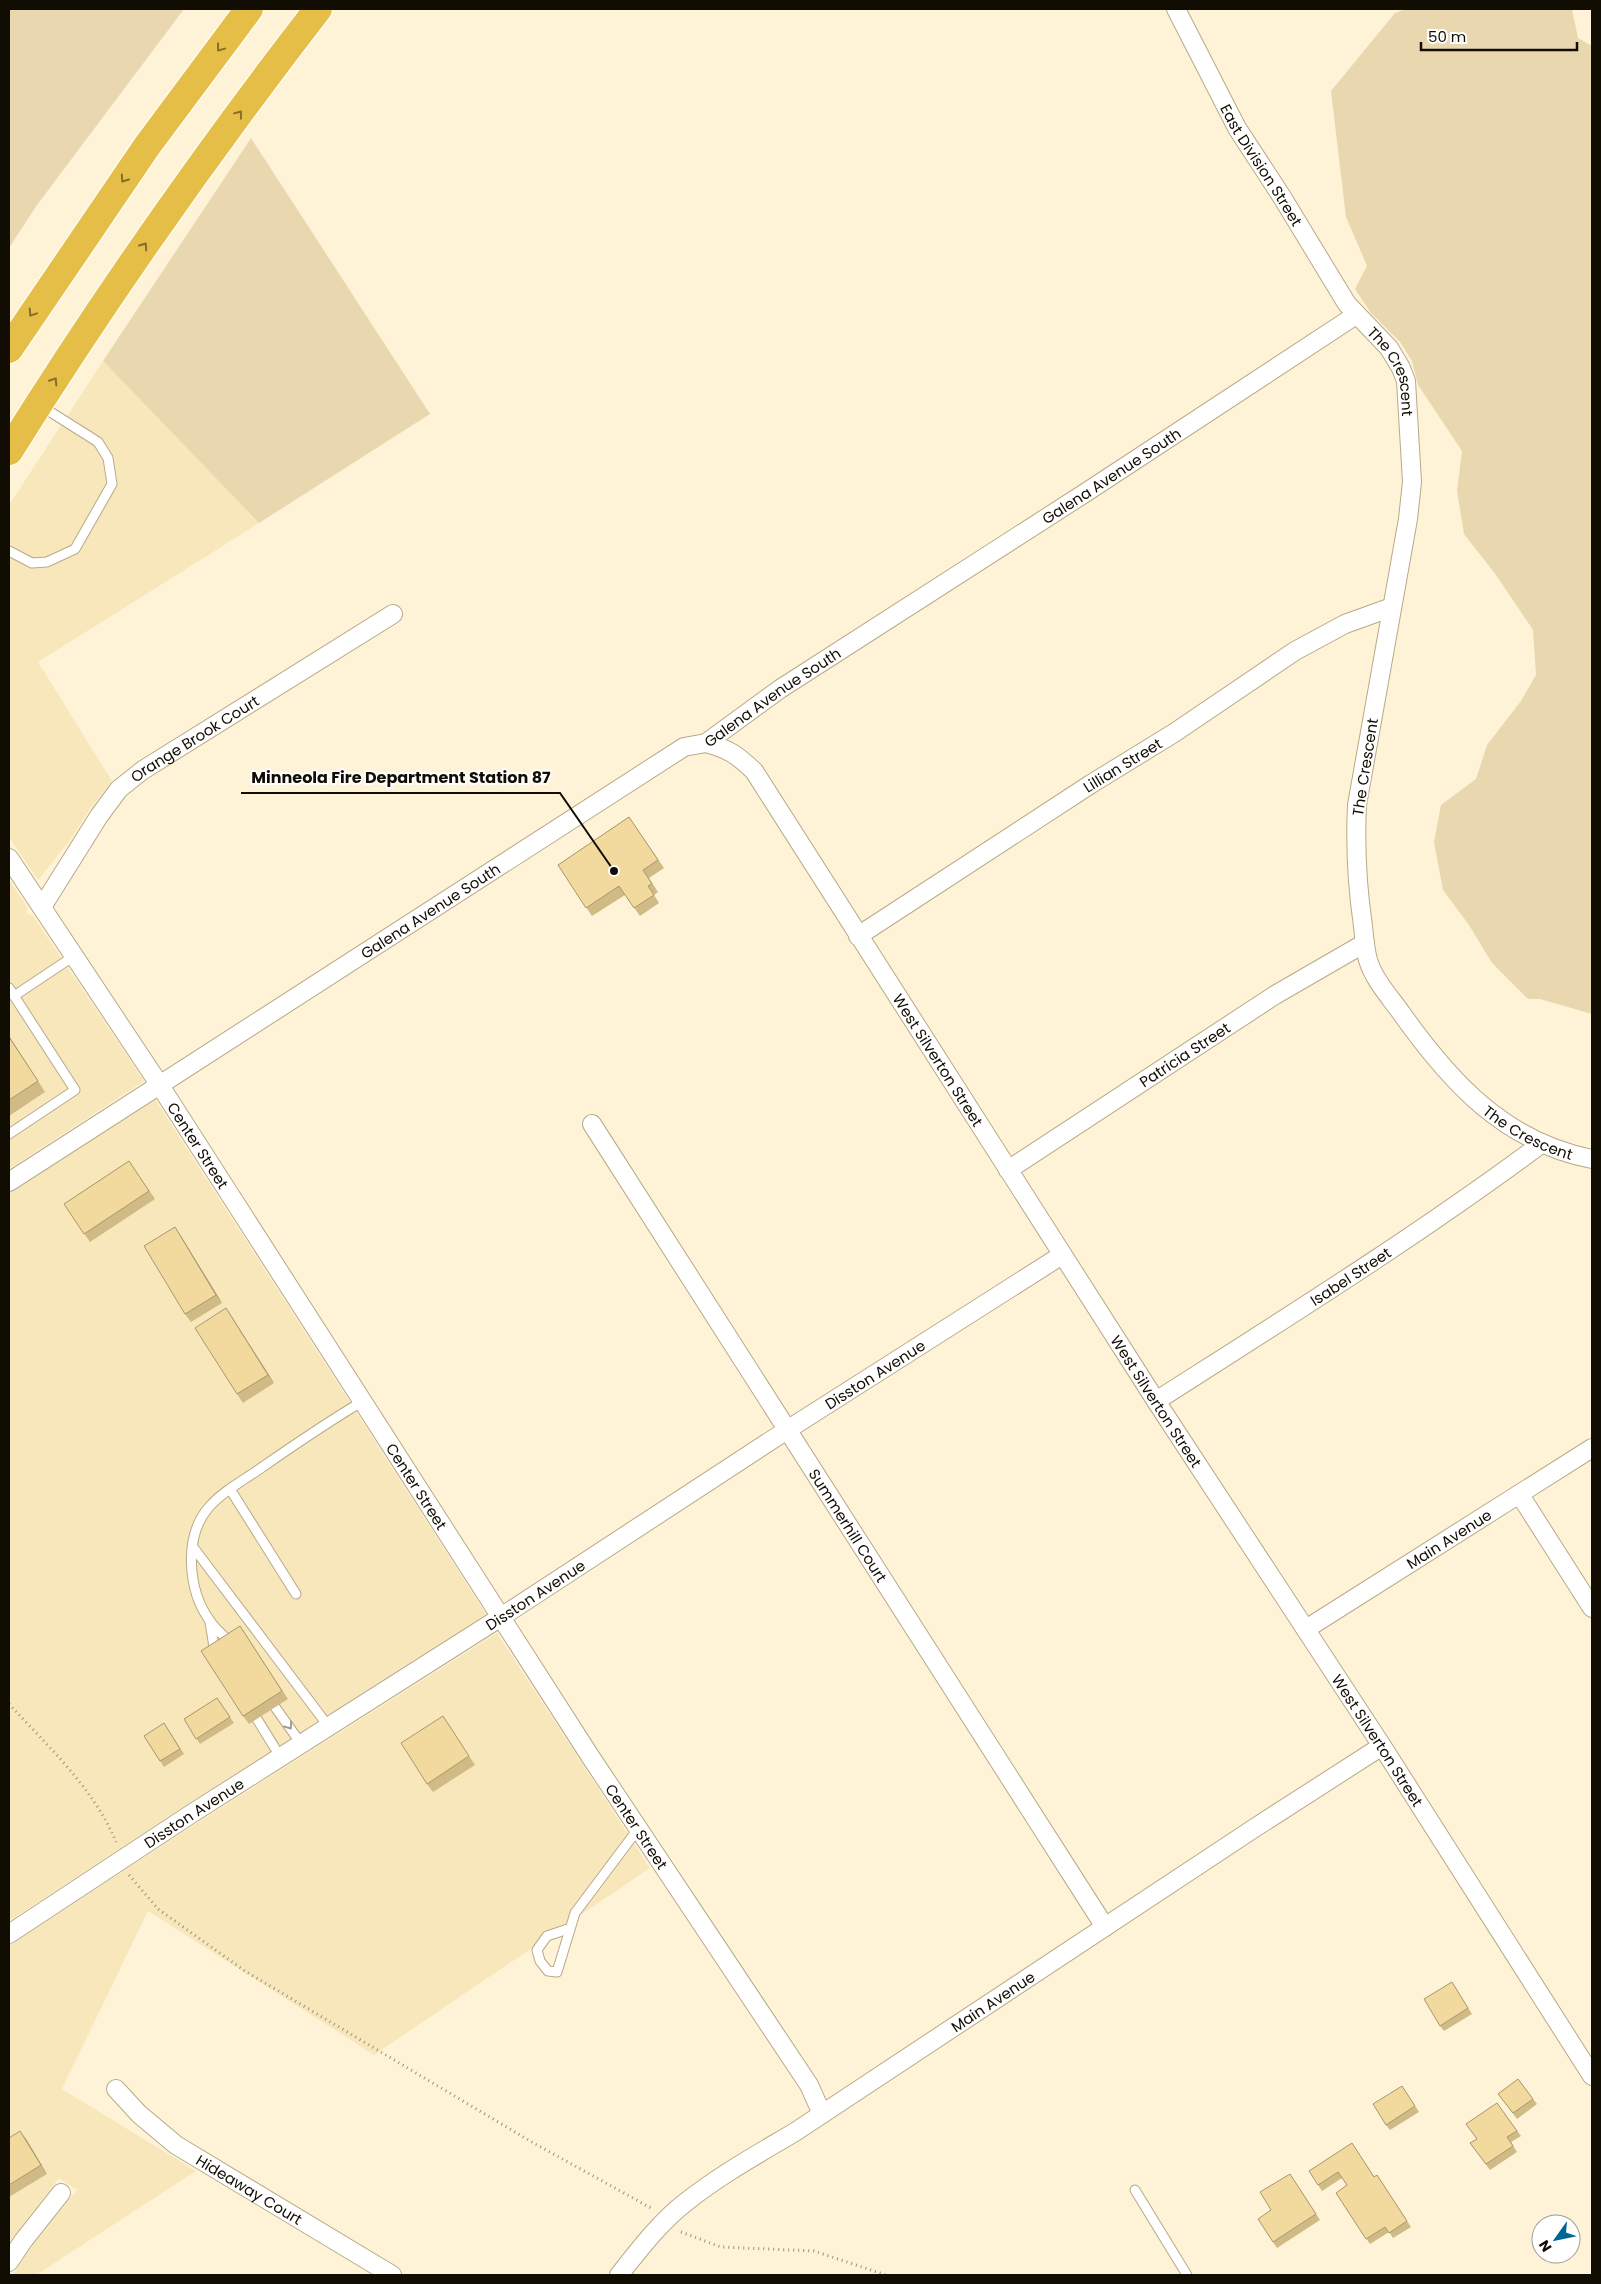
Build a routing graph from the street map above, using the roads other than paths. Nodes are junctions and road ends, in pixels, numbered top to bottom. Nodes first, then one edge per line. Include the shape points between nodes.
1 (249, 9) edge
2 (318, 9) edge
3 (1176, 9) edge
4 (1356, 315) junction
5 (9, 349) edge
6 (39, 404) junction
7 (9, 451) edge
8 (9, 550) edge
9 (1392, 607) junction
10 (393, 614) dead end
11 (706, 743) junction
12 (9, 858) edge
13 (42, 907) junction
14 (858, 936) junction
15 (1365, 943) junction
16 (74, 956) junction
17 (11, 992) edge
18 (160, 1084) junction
19 (592, 1124) dead end
20 (9, 1134) edge
21 (1541, 1144) junction
22 (1592, 1159) edge
23 (1008, 1170) junction
24 (9, 1182) edge
25 (1062, 1255) junction
26 (362, 1401) junction
27 (1156, 1402) junction
28 (787, 1430) junction
29 (1592, 1448) edge
30 (230, 1490) junction
31 (1520, 1495) junction
32 (193, 1547) junction
33 (296, 1594) dead end
34 (1592, 1608) edge
35 (501, 1617) junction
36 (210, 1621) junction
37 (1306, 1630) junction
38 (231, 1643) edge
39 (215, 1652) edge
40 (275, 1707) edge
41 (258, 1719) edge
42 (329, 1728) junction
43 (302, 1745) junction
44 (1382, 1746) junction
45 (282, 1758) junction
46 (638, 1829) junction
47 (1106, 1927) junction
48 (568, 1929) junction
49 (9, 1934) edge
50 (1592, 2076) edge
51 (116, 2089) dead end
52 (822, 2114) junction
53 (1135, 2190) dead end
54 (61, 2193) dead end
55 (9, 2262) edge
56 (392, 2275) edge
57 (619, 2275) edge
58 (1187, 2275) edge

1 -> 5 highway via 142,154
6 -> 2 highway via 192,178
3 - 4 street, East Division Street via 1237,128
4 - 9 street, The Crescent via 1389,348 1406,381 1412,482
4 - 11 street, Galena Avenue South via 780,689
6 - 7 highway
6 - 8 lane via 98,442 108,458 112,484 74,549 48,562 32,563
9 - 14 street, Lillian Street via 1345,624 1295,652
9 - 15 street, The Crescent via 1356,805 1358,896
10 - 13 street, Orange Brook Court via 143,770 119,789 98,816
11 - 14 street, West Silverton Street via 727,749 754,771
11 - 18 street, Galena Avenue South via 684,747
12 - 13 street, Center Street
13 - 16 street, Center Street
14 - 23 street, West Silverton Street
15 - 21 street, The Crescent via 1374,976 1458,1084 1516,1132
15 - 23 street, Patricia Street via 1275,995
16 - 17 lane
16 - 18 street, Center Street
17 - 20 lane via 75,1090
18 - 24 street, Galena Avenue South
18 - 26 street, Center Street
19 - 28 street, Summerhill Court
21 - 22 street, The Crescent
21 - 27 street, Isabel Street via 1335,1286
23 - 25 street, West Silverton Street
25 - 27 street, West Silverton Street
25 - 28 street, Disston Avenue
26 - 30 lane
26 - 35 street, Center Street
27 - 37 street, West Silverton Street
28 - 35 street, Disston Avenue
28 - 47 street, Summerhill Court
29 - 31 street, Main Avenue
30 - 32 lane via 209,1507 198,1525
30 - 33 lane
31 - 34 street
31 - 37 street, Main Avenue
32 - 36 lane via 192,1572 196,1596
32 - 42 lane
35 - 42 street, Disston Avenue
35 - 46 street, Center Street
36 - 38 lane
36 - 39 lane
37 - 44 street, West Silverton Street
40 -> 43 lane
41 - 45 lane
42 - 43 street, Disston Avenue
43 - 45 street, Disston Avenue
44 - 47 street, Main Avenue
44 - 50 street, West Silverton Street
45 - 49 street, Disston Avenue
46 - 48 lane via 574,1913
46 - 52 street, Center Street via 809,2085
47 - 52 street, Main Avenue
48 - 48 lane via 557,1972 548,1971 537,1950 547,1936
51 - 56 street, Hideaway Court via 139,2114 176,2145
52 - 57 street, Main Avenue via 684,2203
53 - 58 lane
54 - 55 street

